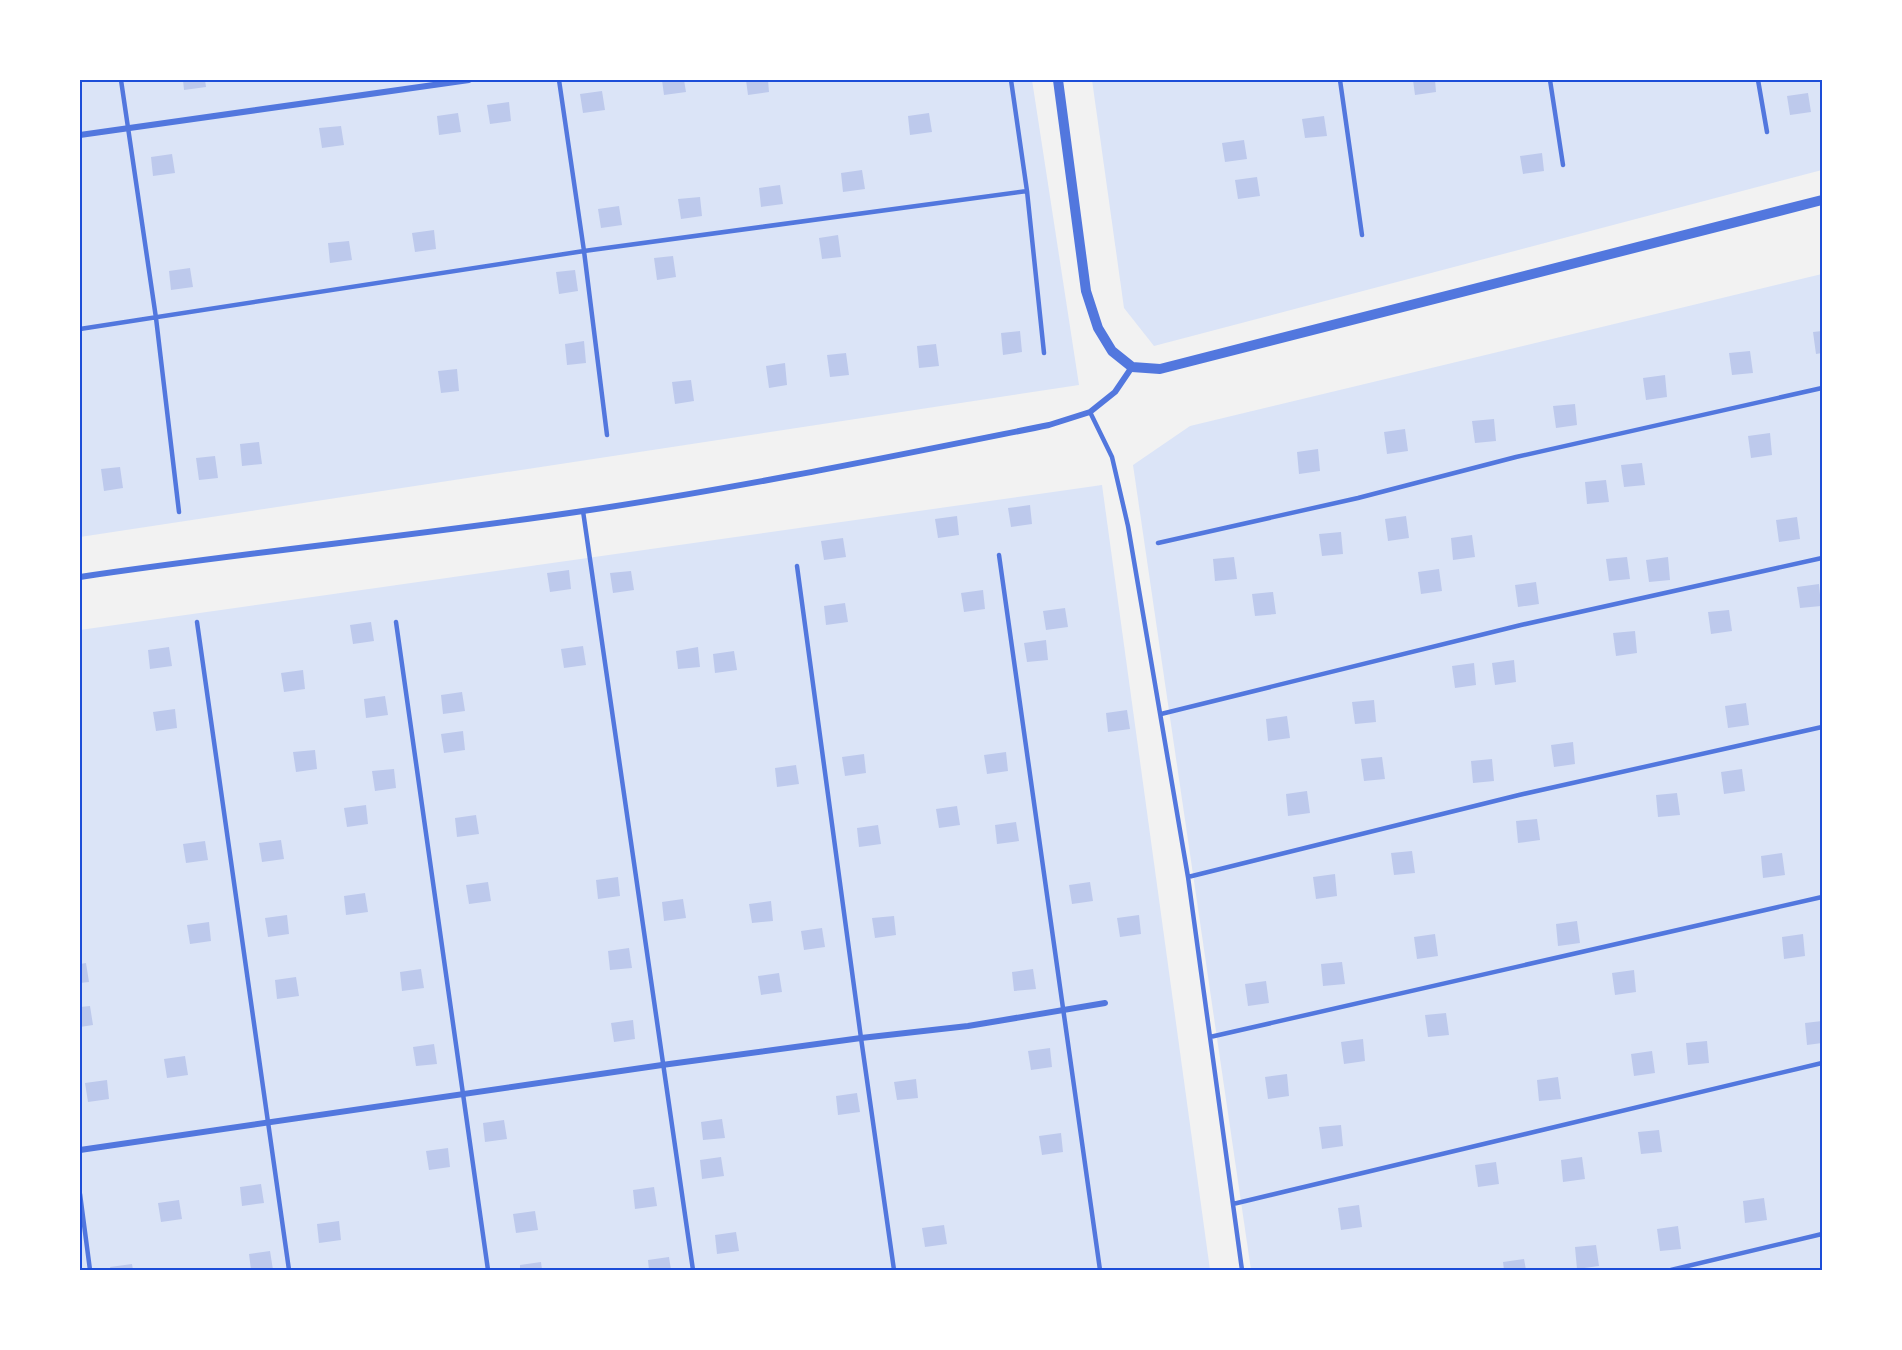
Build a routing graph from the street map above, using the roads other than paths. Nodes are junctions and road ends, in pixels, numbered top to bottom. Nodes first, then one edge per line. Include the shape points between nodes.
1 (121, 80) edge
2 (469, 80) edge
3 (559, 80) edge
4 (1011, 80) edge
5 (1058, 80) edge
6 (1340, 80) edge
7 (1550, 80) edge
8 (1758, 80) edge
9 (129, 128) junction
10 (1767, 132) dead end
11 (80, 135) edge
12 (1563, 165) dead end
13 (1027, 191) junction
14 (1822, 200) edge
15 (1362, 235) dead end
16 (584, 251) junction
17 (156, 318) junction
18 (80, 329) edge
19 (1044, 353) dead end
20 (1132, 367) junction
21 (1822, 388) edge
22 (1090, 412) junction
23 (607, 435) dead end
24 (583, 511) junction
25 (179, 512) dead end
26 (1158, 543) dead end
27 (999, 555) dead end
28 (1822, 558) edge
29 (797, 566) dead end
30 (80, 577) edge
31 (197, 621) dead end
32 (396, 622) dead end
33 (1161, 714) junction
34 (1822, 728) edge
35 (1188, 877) junction
36 (1822, 897) edge
37 (1105, 1003) dead end
38 (1064, 1010) junction
39 (1210, 1037) junction
40 (861, 1038) junction
41 (1822, 1063) edge
42 (662, 1065) junction
43 (463, 1094) junction
44 (268, 1122) junction
45 (80, 1150) edge
46 (80, 1194) edge
47 (1233, 1204) junction
48 (1822, 1234) edge
49 (90, 1270) edge
50 (289, 1270) edge
51 (488, 1270) edge
52 (693, 1270) edge
53 (894, 1270) edge
54 (1100, 1270) edge
55 (1242, 1270) edge
56 (1671, 1270) edge

1 - 9 lane
2 - 9 street
3 - 16 lane
4 - 13 lane
5 - 20 street via 1086,291 1098,328 1112,351
6 - 15 lane
7 - 12 lane
8 - 10 lane
9 - 11 street
9 - 17 lane
13 - 16 lane
13 - 19 lane
14 - 20 street via 1160,369
16 - 17 lane
16 - 23 lane
17 - 18 lane
17 - 25 lane
20 - 22 street via 1115,392
21 - 26 lane
22 - 24 street via 1049,425 783,478
22 - 33 lane via 1112,457
24 - 30 street
24 - 42 lane
27 - 38 lane
28 - 33 lane via 1521,625
29 - 40 lane
31 - 44 lane
32 - 43 lane
33 - 35 lane
34 - 35 lane via 1519,795
35 - 39 lane
36 - 39 lane
37 - 38 street
38 - 40 street
38 - 54 lane
39 - 47 lane
40 - 42 street
40 - 53 lane
41 - 47 lane
42 - 43 street
42 - 52 lane
43 - 44 street
43 - 51 lane
44 - 45 street
44 - 50 lane
46 - 49 lane
47 - 55 lane
48 - 56 lane

